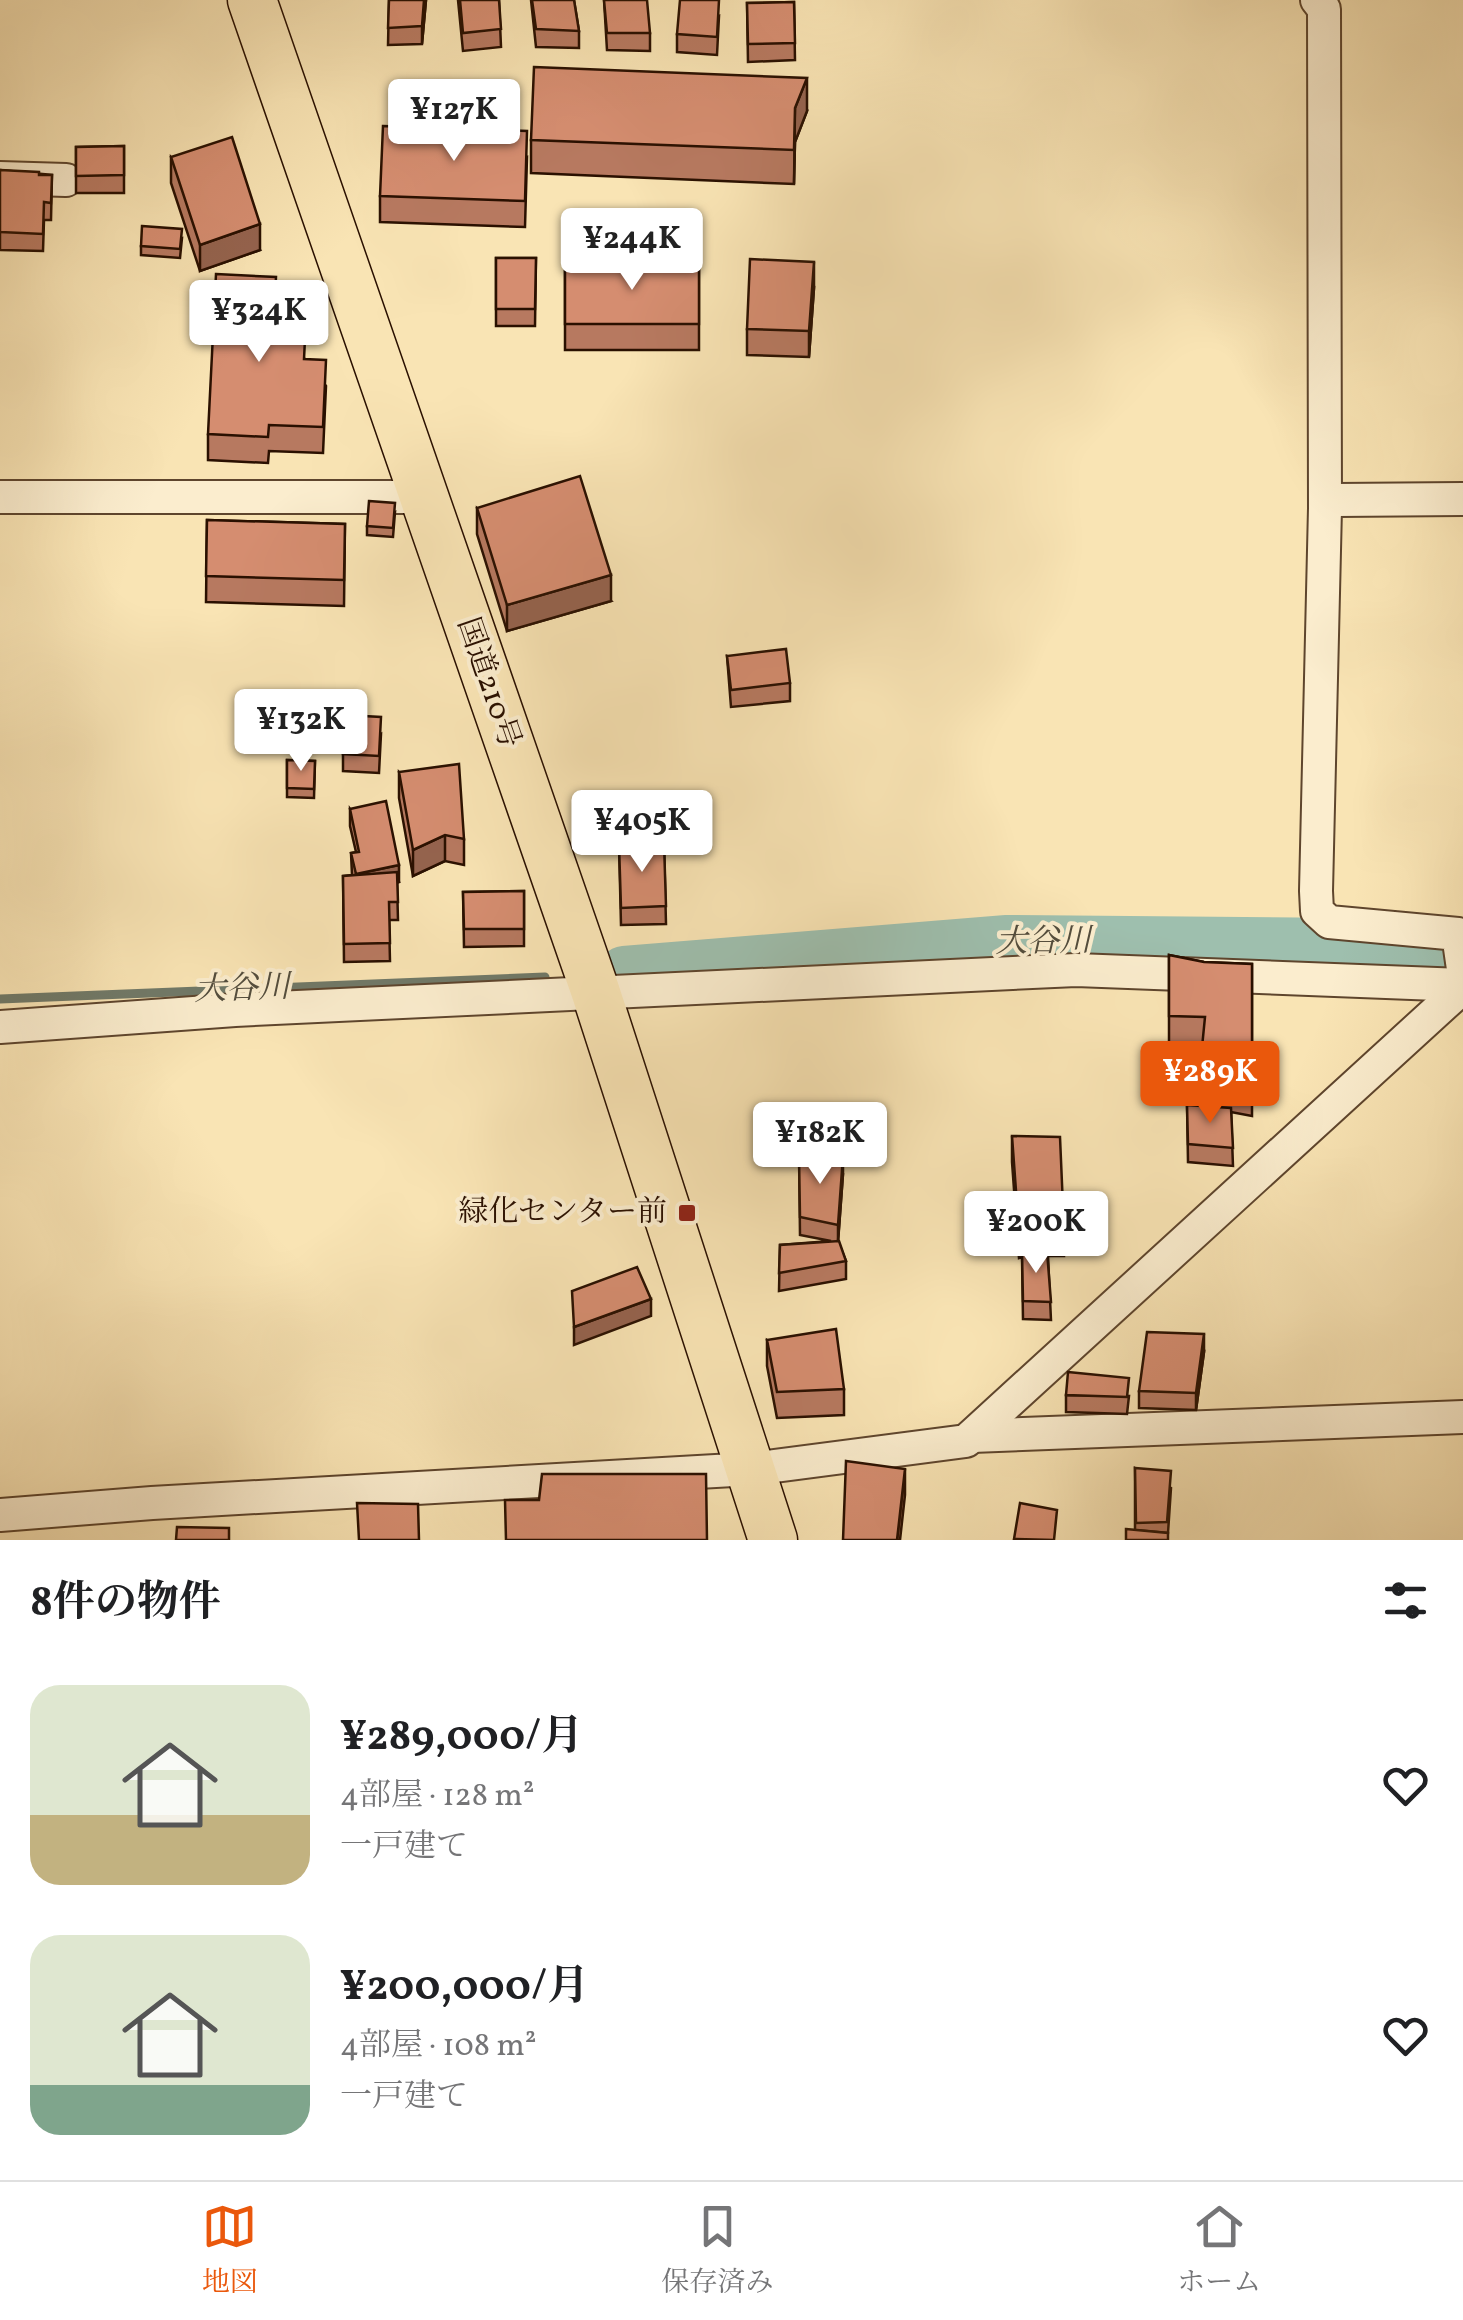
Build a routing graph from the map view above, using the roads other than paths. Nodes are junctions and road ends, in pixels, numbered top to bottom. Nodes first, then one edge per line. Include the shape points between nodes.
1 (252, 0) edge
2 (1317, 0) edge
3 (0, 178) edge
4 (66, 180) dead end
5 (0, 498) edge
6 (423, 498) junction
7 (1463, 499) edge
8 (1324, 508) junction
9 (1463, 969) edge
10 (1463, 986) edge
11 (596, 993) junction
12 (0, 1027) edge
13 (1463, 1417) edge
14 (972, 1436) junction
15 (751, 1469) junction
16 (0, 1514) edge
17 (774, 1540) edge

1 - 6 highway, 国道210号
2 - 8 street via 1324,9
3 - 4 street
5 - 6 street
6 - 11 highway, 国道210号
7 - 8 street via 1336,500
8 - 9 street via 1317,911 1330,922 1458,934
10 - 11 street via 1076,970
10 - 14 street
11 - 12 street
11 - 15 highway, 国道210号
13 - 14 street
14 - 15 street
15 - 16 street
15 - 17 highway, 国道210号

